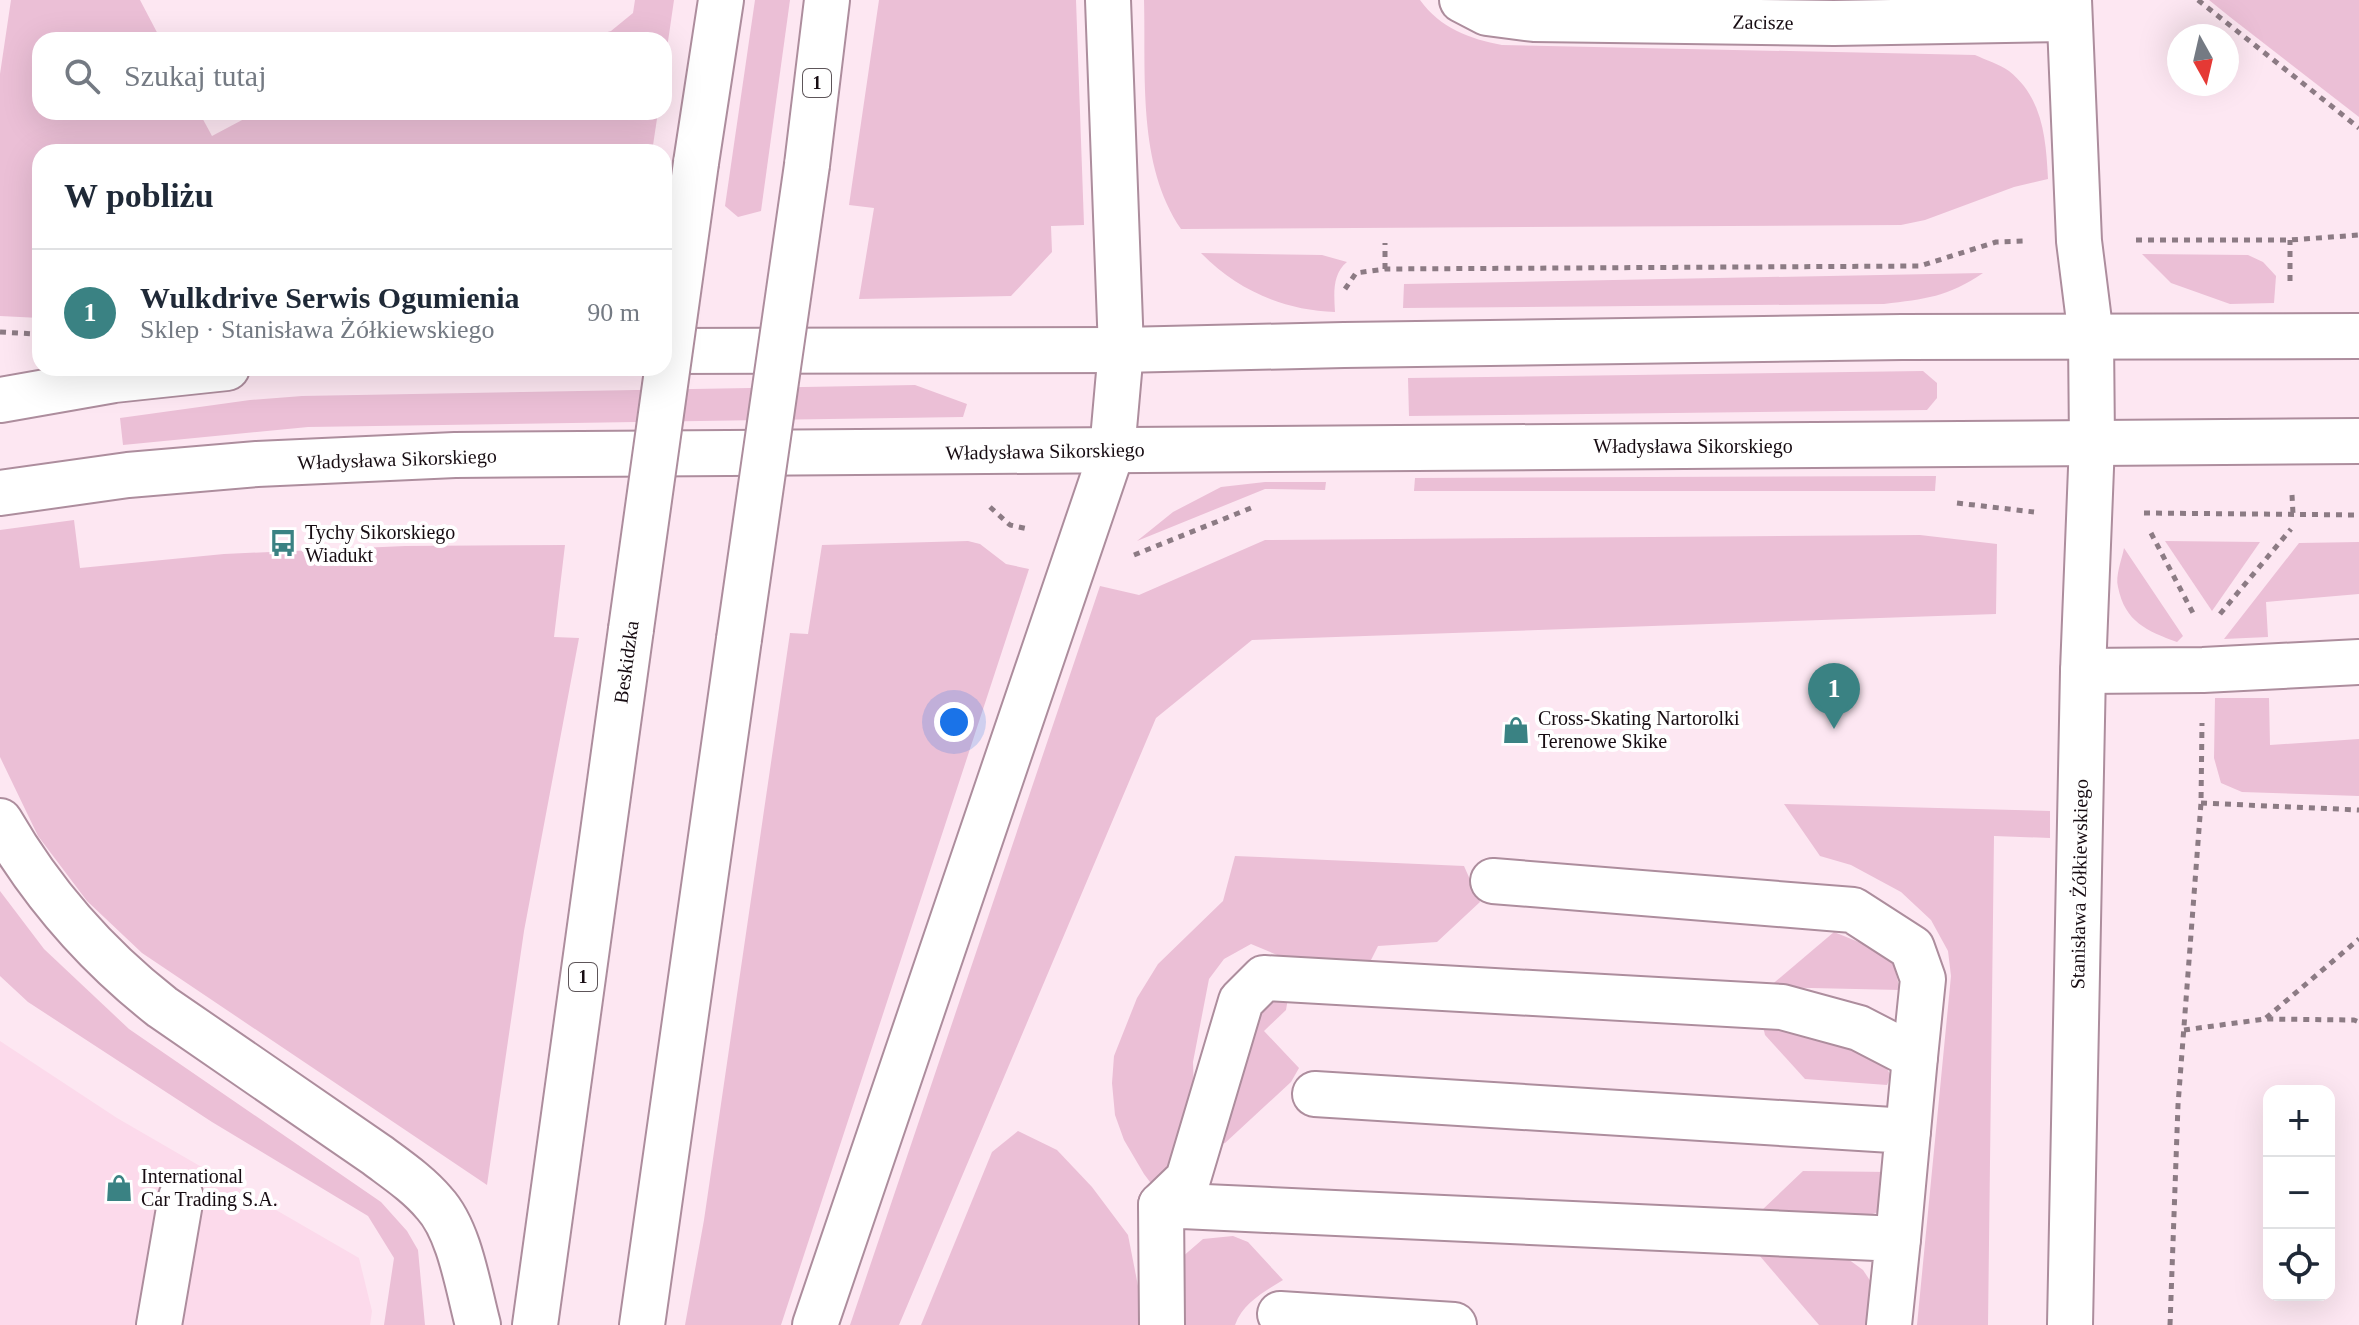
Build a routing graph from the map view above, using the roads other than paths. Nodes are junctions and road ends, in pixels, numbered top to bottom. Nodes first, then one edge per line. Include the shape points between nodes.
1 (721, 0) edge
2 (827, 0) edge
3 (1108, 0) edge
4 (1462, 0) edge
5 (2068, 9) edge
6 (672, 335) edge
7 (2359, 336) edge
8 (2091, 337) junction
9 (1121, 350) junction
10 (672, 351) edge
11 (143, 376) edge
12 (666, 376) edge
13 (0, 400) edge
14 (2359, 441) edge
15 (2092, 443) junction
16 (1112, 451) junction
17 (0, 493) edge
18 (2359, 662) edge
19 (2083, 671) junction
20 (0, 821) edge
21 (1493, 881) dead end
22 (1915, 1057) junction
23 (1315, 1094) dead end
24 (1908, 1131) junction
25 (181, 1197) dead end
26 (1161, 1205) junction
27 (1898, 1239) junction
28 (1280, 1314) dead end
29 (159, 1325) edge
30 (478, 1325) edge
31 (535, 1325) edge
32 (642, 1325) edge
33 (815, 1325) edge
34 (1162, 1325) edge
35 (1454, 1325) edge
36 (1889, 1325) edge
37 (2070, 1325) edge

1 - 6 street, Beskidzka / 1, bridge
2 - 32 street, 1, bridge
3 - 9 street
4 - 5 street, Zacisze via 1487,13 1534,19 1834,23
5 - 8 street, Zacisze via 2079,241
7 - 8 street
8 - 9 street
8 - 15 street
9 - 10 street
9 - 16 street
11 - 13 street
12 - 31 street, Beskidzka / 1, bridge
14 - 15 street, Władysława Sikorskiego
15 - 16 street, Władysława Sikorskiego
15 - 19 street, Stanisława Żółkiewskiego
16 - 17 street, Władysława Sikorskiego via 455,455 185,470
16 - 33 street
18 - 19 street via 2203,652
19 - 37 street, Stanisława Żółkiewskiego
20 - 30 street via 38,879 133,984 377,1155 436,1205 453,1233
21 - 22 street via 1853,910 1912,948 1923,979
22 - 24 street
22 - 26 street via 1859,1028 1782,1007 1264,978 1241,1001 1188,1179
23 - 24 street
24 - 27 street
25 - 29 street
26 - 27 street
26 - 34 street
27 - 36 street
28 - 35 street

